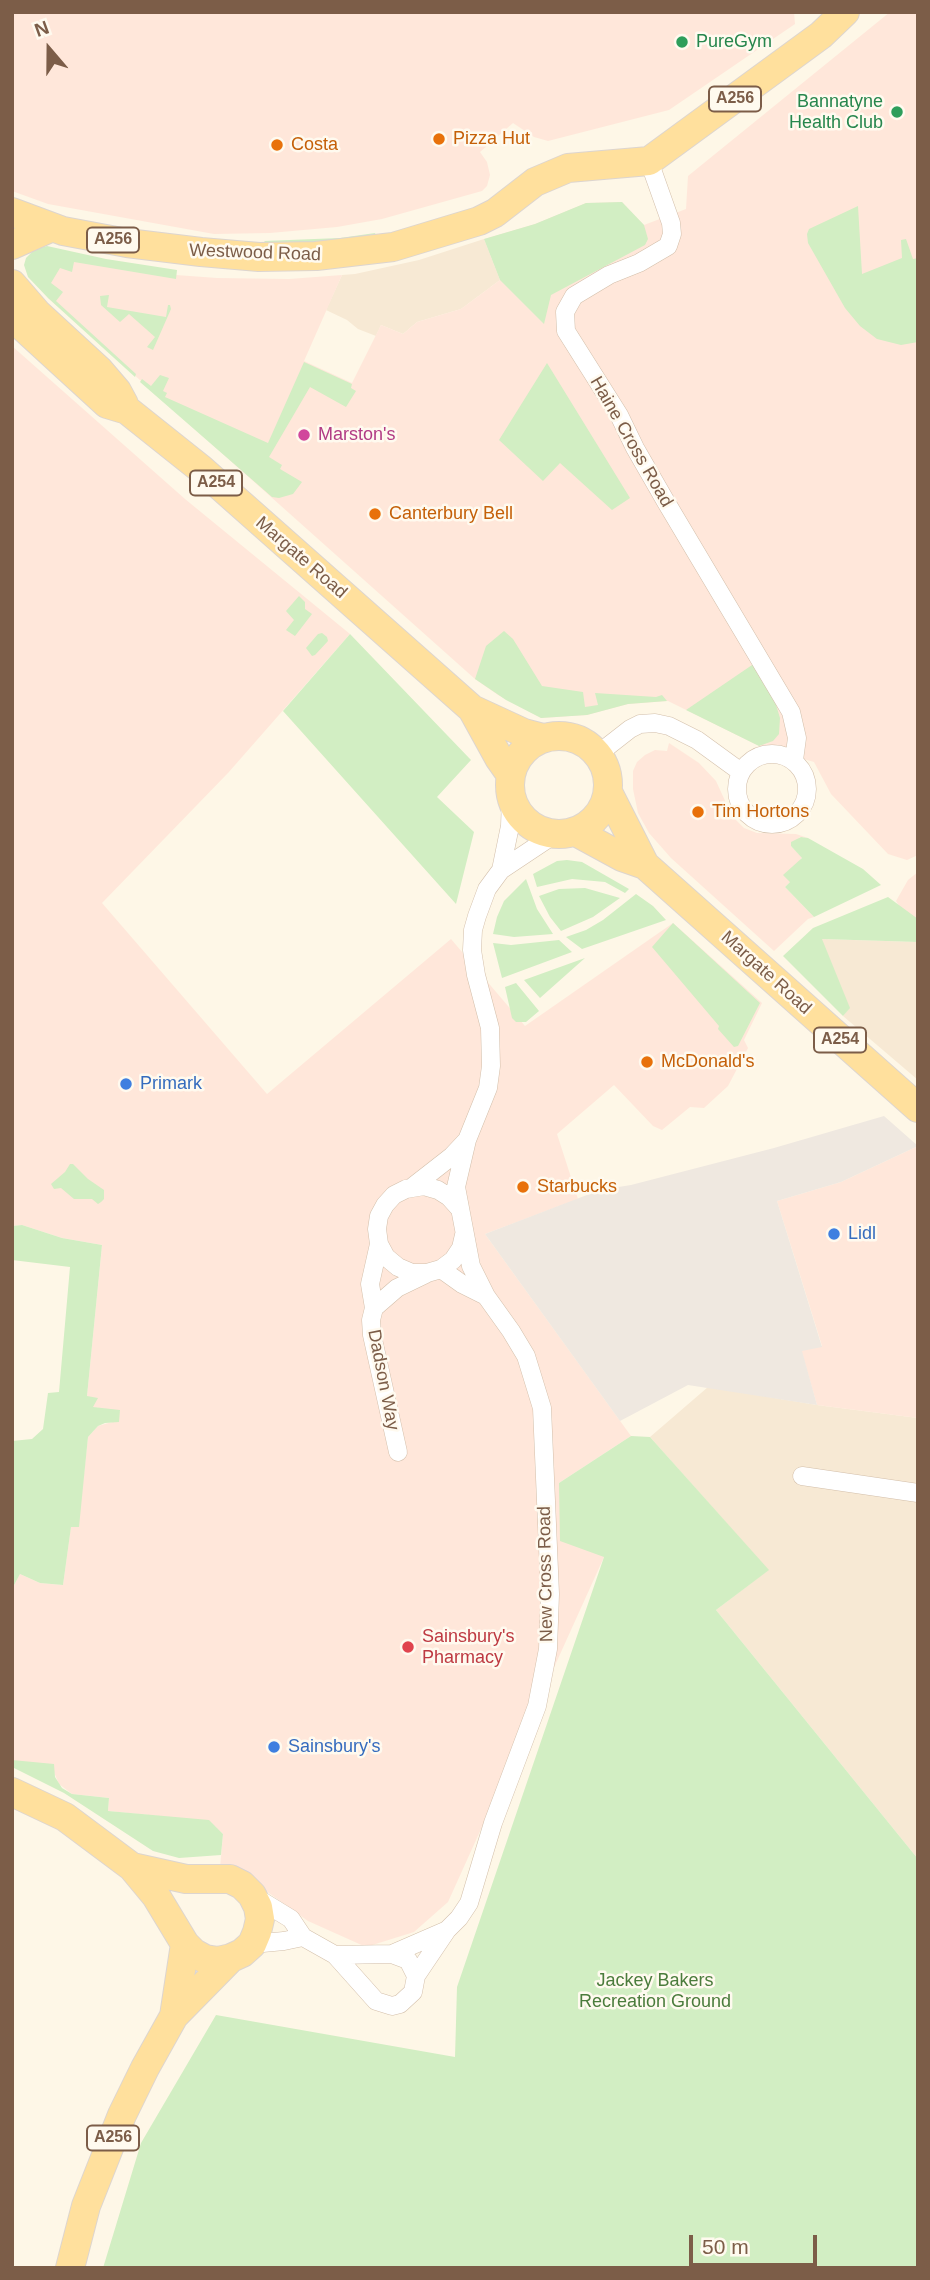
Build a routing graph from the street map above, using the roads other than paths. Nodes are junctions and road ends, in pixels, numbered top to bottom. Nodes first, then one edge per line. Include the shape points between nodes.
1 (845, 12) edge
2 (825, 24) edge
3 (649, 161) junction
4 (12, 212) edge
5 (50, 228) junction
6 (12, 245) edge
7 (12, 284) edge
8 (12, 317) edge
9 (127, 410) junction
10 (472, 709) junction
11 (543, 738) junction
12 (598, 754) junction
13 (794, 760) junction
14 (741, 772) junction
15 (511, 786) junction
16 (608, 792) junction
17 (565, 833) junction
18 (645, 865) junction
19 (500, 870) junction
20 (918, 1108) edge
21 (467, 1140) junction
22 (411, 1188) junction
23 (458, 1207) junction
24 (464, 1234) junction
25 (379, 1244) junction
26 (434, 1271) junction
27 (486, 1296) junction
28 (374, 1308) junction
29 (398, 1452) dead end
30 (802, 1476) dead end
31 (918, 1493) edge
32 (12, 1792) edge
33 (132, 1867) junction
34 (216, 1877) junction
35 (252, 1895) junction
36 (447, 1930) junction
37 (303, 1937) junction
38 (182, 1939) junction
39 (241, 1951) junction
40 (388, 1954) junction
41 (335, 1955) junction
42 (416, 1976) junction
43 (366, 1988) junction
44 (174, 2016) junction
45 (70, 2268) edge

1 - 2 main road, A256
2 - 3 main road, A256
3 - 5 main road, Westwood Road / A256 via 568,168 535,182 479,221 393,247 347,254 259,257 189,251
3 - 13 street, Haine Cross Road via 671,223 668,246 574,296 565,312 566,331 620,415 672,513 791,712 797,738
4 - 5 main road, Westwood Road / A256
5 - 6 main road
7 - 9 main road, Margate Road / A254 via 99,370
8 - 9 main road, Margate Road / A254 via 107,404
9 - 10 main road, Margate Road / A254 via 201,469
10 - 11 main road, Margate Road / A254
10 - 15 main road, Margate Road / A254
11 - 12 main road, Margate Road / A254 via 571,737
11 - 15 main road via 517,759
12 - 14 street via 630,729 655,723 698,740
12 - 16 main road, Margate Road / A254 via 607,772
13 - 14 street via 765,754 755,757
13 - 14 street via 805,775 808,793 801,810 781,823 768,824 747,814 737,792
15 - 17 main road, Margate Road / A254 via 519,814 530,825 543,832
15 - 19 street, New Cross Road via 510,826
16 - 17 main road via 592,822
16 - 18 main road, Margate Road / A254
17 - 18 main road, Margate Road / A254
17 - 19 street, New Cross Road
18 - 20 main road, Margate Road / A254
19 - 21 street, New Cross Road via 487,889 473,930 476,975 492,1045 488,1088
21 - 22 street, New Cross Road
21 - 23 street, New Cross Road via 456,1187
22 - 23 street via 438,1190
22 - 25 street, New Cross Road via 385,1205 377,1229
23 - 24 street, New Cross Road
24 - 26 street via 453,1260
24 - 27 street, New Cross Road via 471,1266
25 - 26 street, New Cross Road via 398,1267 412,1273
25 - 28 street, Dadson Way via 370,1284
26 - 27 street, New Cross Road
26 - 28 street, Dadson Way via 397,1288
27 - 36 street, New Cross Road via 526,1356 542,1408 548,1649 537,1706 469,1903
28 - 29 street, Dadson Way via 372,1335
30 - 31 street
32 - 33 main road via 65,1817
33 - 34 main road via 186,1879
33 - 38 main road
34 - 35 main road via 230,1879
34 - 38 main road, A256 via 192,1886 183,1896 176,1920
35 - 37 street, New Cross Road via 291,1919
35 - 39 main road via 260,1919 257,1932
36 - 40 street, New Cross Road
36 - 42 street, New Cross Road
37 - 39 street
37 - 41 street, New Cross Road
38 - 39 main road via 205,1959 218,1961
38 - 44 main road, A256
39 - 44 main road, A256
40 - 41 street, New Cross Road
40 - 42 street via 408,1961
40 - 43 street via 376,1958 366,1971
41 - 43 street, New Cross Road
42 - 43 street, New Cross Road via 413,1992 392,2006 376,2001
44 - 45 main road, A256 via 122,2115 86,2206

